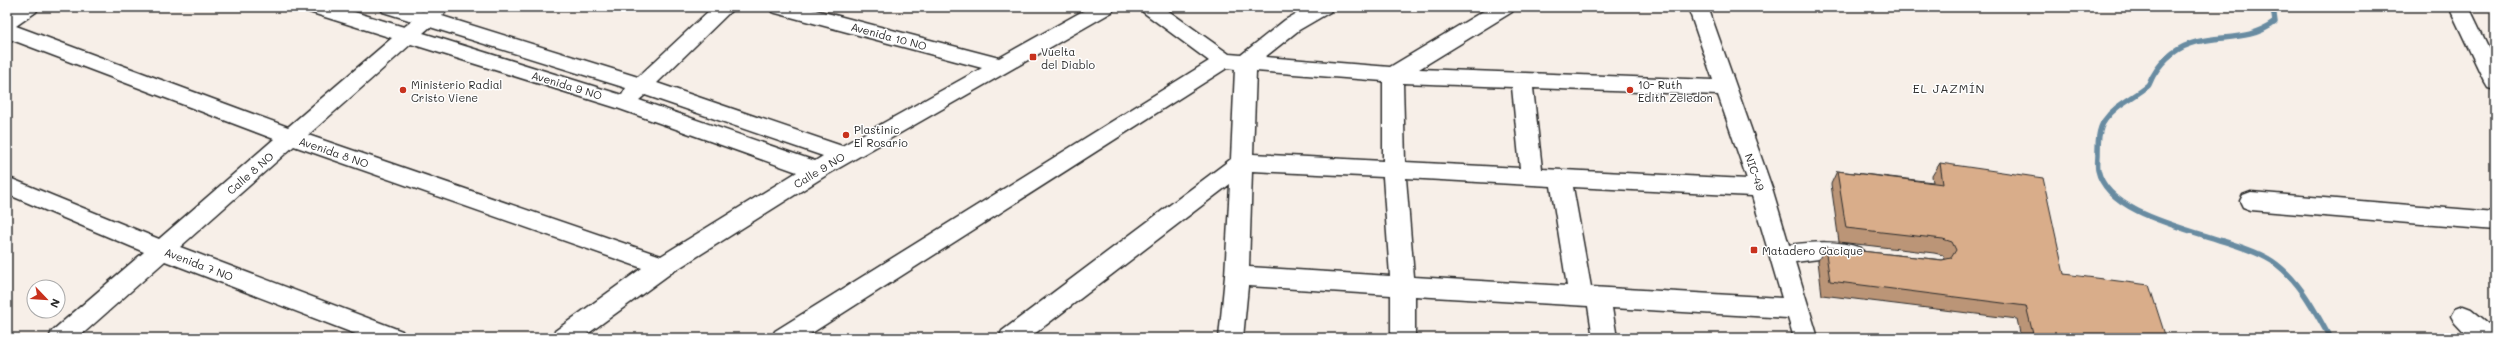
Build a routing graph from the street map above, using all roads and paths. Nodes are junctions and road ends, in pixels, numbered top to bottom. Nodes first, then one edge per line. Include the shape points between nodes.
1 (29, 7) edge
2 (316, 7) edge
3 (390, 7) edge
4 (725, 7) edge
5 (779, 7) edge
6 (1105, 7) edge
7 (1150, 7) edge
8 (1323, 7) edge
9 (1505, 7) edge
10 (1698, 7) edge
11 (2459, 7) edge
12 (433, 13) edge
13 (7, 22) edge
14 (7, 30) edge
15 (407, 35) junction
16 (1224, 61) junction
17 (1246, 62) junction
18 (999, 65) junction
19 (1393, 75) junction
20 (2493, 75) edge
21 (1522, 79) junction
22 (642, 86) junction
23 (1726, 88) junction
24 (624, 103) junction
25 (291, 137) junction
26 (844, 155) junction
27 (1243, 162) junction
28 (817, 170) junction
29 (1394, 171) junction
30 (1532, 178) junction
31 (1562, 179) junction
32 (7, 185) edge
33 (1761, 188) junction
34 (2251, 201) dead end
35 (2495, 221) edge
36 (162, 250) junction
37 (1780, 255) junction
38 (1873, 256) edge
39 (663, 266) junction
40 (1237, 276) junction
41 (1403, 286) junction
42 (1589, 296) junction
43 (1796, 309) junction
44 (2463, 316) dead end
45 (61, 338) edge
46 (393, 338) edge
47 (564, 338) edge
48 (784, 338) edge
49 (1010, 338) edge
50 (1231, 338) edge
51 (1403, 338) edge
52 (1605, 338) edge
53 (1806, 338) edge
54 (2490, 338) edge

1 - 13 street
2 - 15 street, Avenida 9 NO
3 - 12 street, Avenida 9 NO
4 - 22 street
5 - 18 street, Avenida 10 NO
6 - 18 street, Calle 9 NO
7 - 16 street
8 - 17 street via 1292,25
9 - 19 street
10 - 23 street, NIC-49 / NIC-49
11 - 20 street
12 - 15 street, Calle 8 NO
12 - 22 street, Avenida 9 NO
14 - 25 street, Avenida 8 NO
15 - 24 street, Avenida 9 NO
15 - 25 street, Calle 8 NO
16 - 17 street
16 - 48 street
17 - 19 street
17 - 27 street
18 - 26 street, Calle 9 NO
19 - 21 street
19 - 29 street
21 - 23 street
21 - 30 street
22 - 24 street
22 - 26 street, Avenida 9 NO
23 - 33 street, NIC-49 / NIC-49
24 - 28 street, Avenida 9 NO
25 - 36 street, Calle 8 NO
25 - 39 street, Avenida 8 NO
26 - 28 street, Calle 9 NO
27 - 29 street
27 - 40 street
27 - 49 street
28 - 39 street, Calle 9 NO
29 - 30 street
29 - 41 street
30 - 31 street
31 - 33 street
31 - 42 street
32 - 36 street, Avenida 7 NO
33 - 37 street, NIC-49 / NIC-49
34 - 35 street
36 - 45 street, Calle 8 NO
36 - 46 street, Avenida 7 NO
37 - 38 street via 1819,250
37 - 43 street, NIC-49 / NIC-49
39 - 47 street, Calle 9 NO
40 - 41 street
40 - 50 street
41 - 42 street
41 - 51 street
42 - 43 street
42 - 52 street
43 - 53 street, NIC-49 / NIC-49
44 - 54 street via 2481,334

